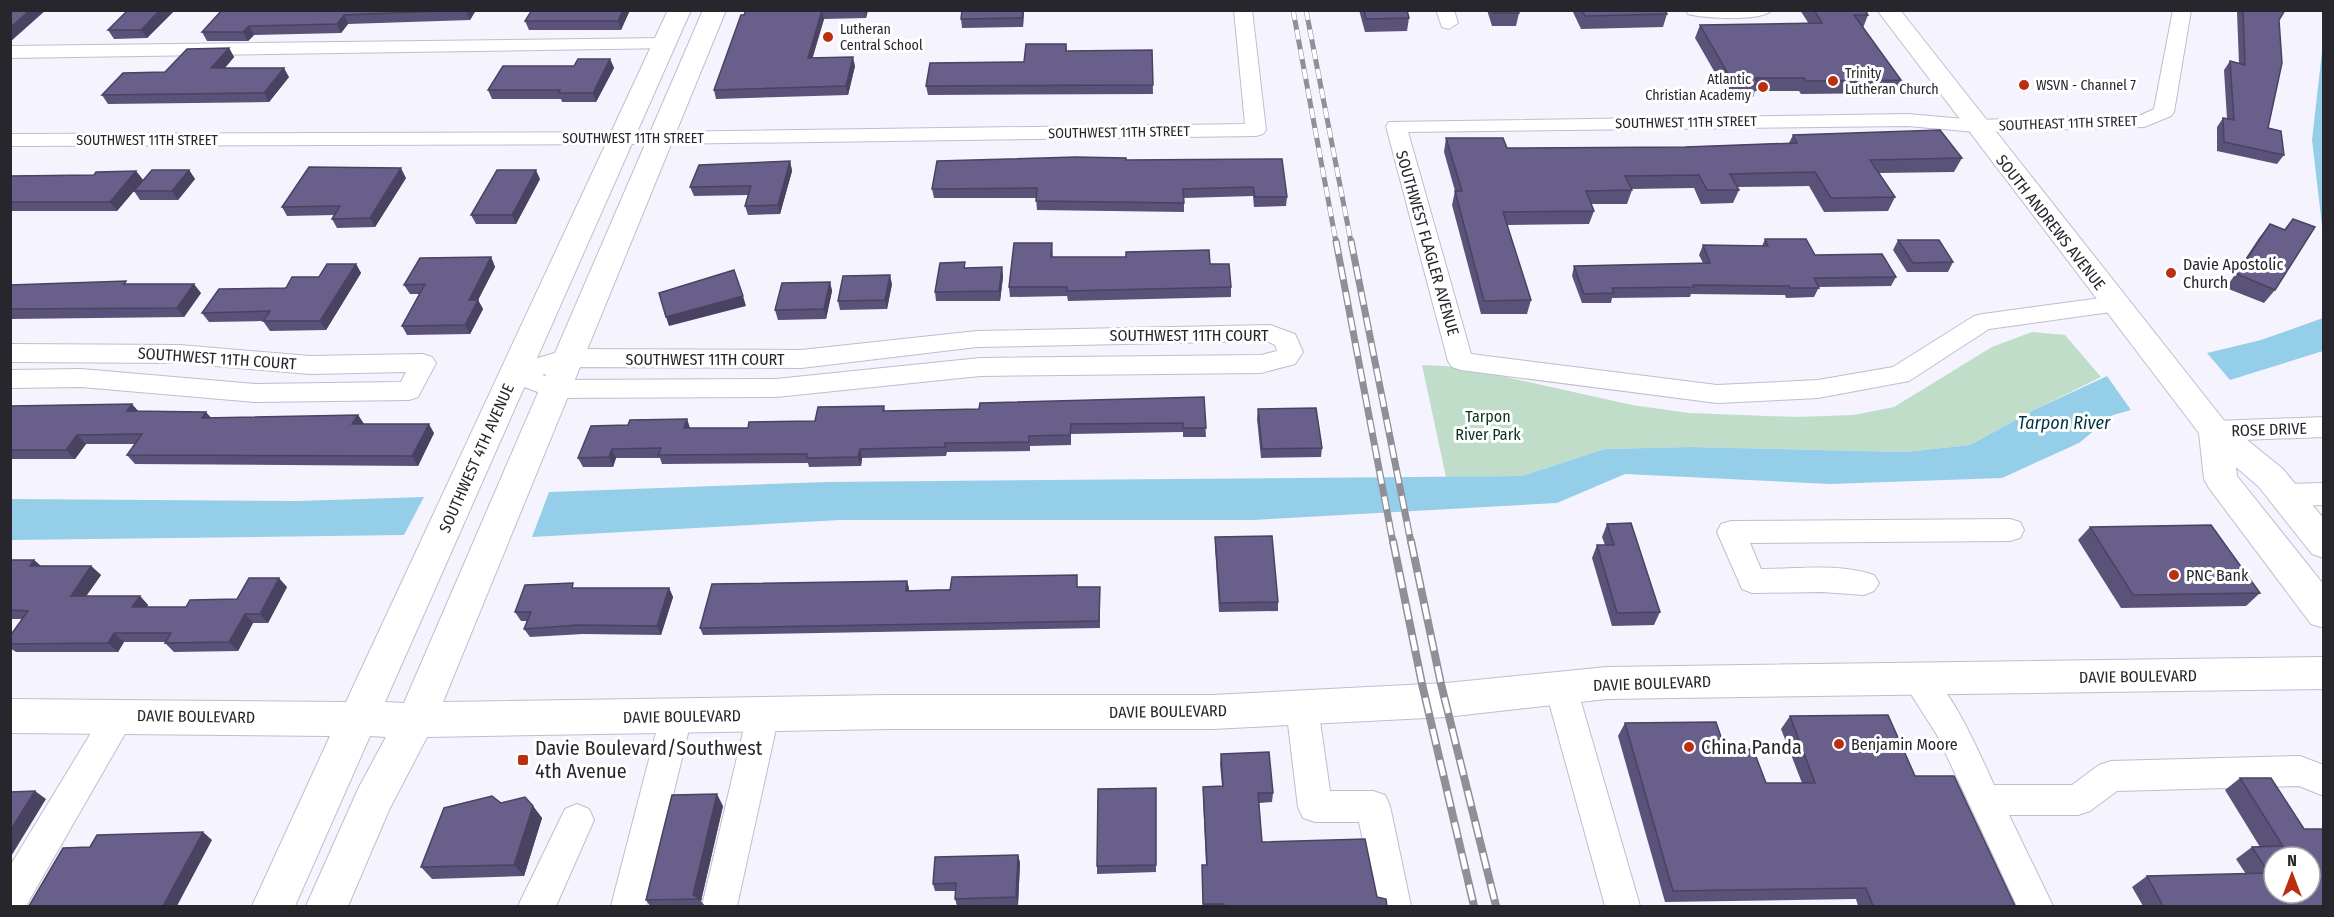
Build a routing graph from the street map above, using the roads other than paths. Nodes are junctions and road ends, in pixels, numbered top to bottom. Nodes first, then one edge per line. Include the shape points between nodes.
1 (680, 10) edge
2 (715, 10) edge
3 (1243, 10) edge
4 (1695, 10) edge
5 (1763, 10) edge
6 (1888, 10) edge
7 (2182, 10) edge
8 (664, 44) junction
9 (10, 52) edge
10 (1396, 126) joint
11 (1976, 126) junction
12 (620, 138) junction
13 (661, 138) junction
14 (10, 140) edge
15 (2115, 304) junction
16 (10, 353) edge
17 (568, 358) junction
18 (514, 374) junction
19 (10, 379) edge
20 (554, 389) junction
21 (2324, 427) edge
22 (2215, 431) junction
23 (2324, 494) edge
24 (2284, 495) junction
25 (2010, 530) dead end
26 (2324, 544) edge
27 (1864, 583) dead end
28 (2324, 613) edge
29 (2324, 673) edge
30 (1918, 680) junction
31 (1561, 688) junction
32 (1302, 707) junction
33 (119, 715) junction
34 (763, 715) junction
35 (10, 717) edge
36 (676, 717) junction
37 (358, 718) junction
38 (416, 720) junction
39 (2324, 781) edge
40 (1984, 800) junction
41 (577, 820) dead end
42 (10, 900) edge
43 (1394, 904) dead end
44 (273, 906) edge
45 (327, 906) edge
46 (535, 906) edge
47 (628, 906) edge
48 (719, 906) edge
49 (1623, 906) edge
50 (2035, 906) edge

1 - 8 main road, SOUTHWEST 4TH AVENUE
2 - 13 main road
3 - 13 street, SOUTHWEST 11TH STREET via 1256,130
4 - 5 street
6 - 11 main road, SOUTH ANDREWS AVENUE
7 - 11 street, SOUTHEAST 11TH STREET via 2163,112 2144,121
8 - 9 street
8 - 12 main road, SOUTHWEST 4TH AVENUE
10 - 11 street, SOUTHWEST 11TH STREET via 1908,120
10 - 15 street, SOUTHWEST FLAGLER AVENUE via 1461,360 1717,394 1818,389 1900,375 1983,322
11 - 15 main road, SOUTH ANDREWS AVENUE
12 - 13 street, SOUTHWEST 11TH STREET
12 - 14 street, SOUTHWEST 11TH STREET
12 - 18 main road, SOUTHWEST 4TH AVENUE
13 - 17 main road
15 - 22 main road, SOUTH ANDREWS AVENUE
16 - 19 street, SOUTHWEST 11TH COURT via 180,354 310,365 423,363 409,391 255,393 81,378
17 - 18 street, SOUTHWEST 11TH COURT
17 - 20 main road
17 - 20 street, SOUTHWEST 11TH COURT via 801,359 948,341 1254,332 1280,336 1290,352 1286,357 1261,364 980,367 794,388
18 - 20 street, SOUTHWEST 11TH COURT
18 - 37 main road, SOUTHWEST 4TH AVENUE
20 - 38 main road
21 - 22 street, ROSE DRIVE
22 - 24 main road, SOUTH ANDREWS AVENUE via 2271,478
22 - 28 main road via 2221,479
23 - 24 street
24 - 26 main road, SOUTH ANDREWS AVENUE
25 - 27 street via 1731,532 1752,580
29 - 30 main road, DAVIE BOULEVARD
30 - 31 main road, DAVIE BOULEVARD via 1607,683
30 - 40 street via 1949,725
31 - 32 main road, DAVIE BOULEVARD
31 - 49 street
32 - 34 main road, DAVIE BOULEVARD via 1212,712
32 - 43 street via 1315,807 1373,806
33 - 35 main road, DAVIE BOULEVARD
33 - 37 main road, DAVIE BOULEVARD
33 - 42 street
34 - 36 main road, DAVIE BOULEVARD
34 - 48 street
36 - 38 main road, DAVIE BOULEVARD
36 - 47 street
37 - 38 main road, DAVIE BOULEVARD
37 - 44 main road, SOUTHWEST 4TH AVENUE
38 - 45 main road via 373,800
39 - 40 street via 2300,771 2111,776 2078,800
40 - 50 street
41 - 46 street

